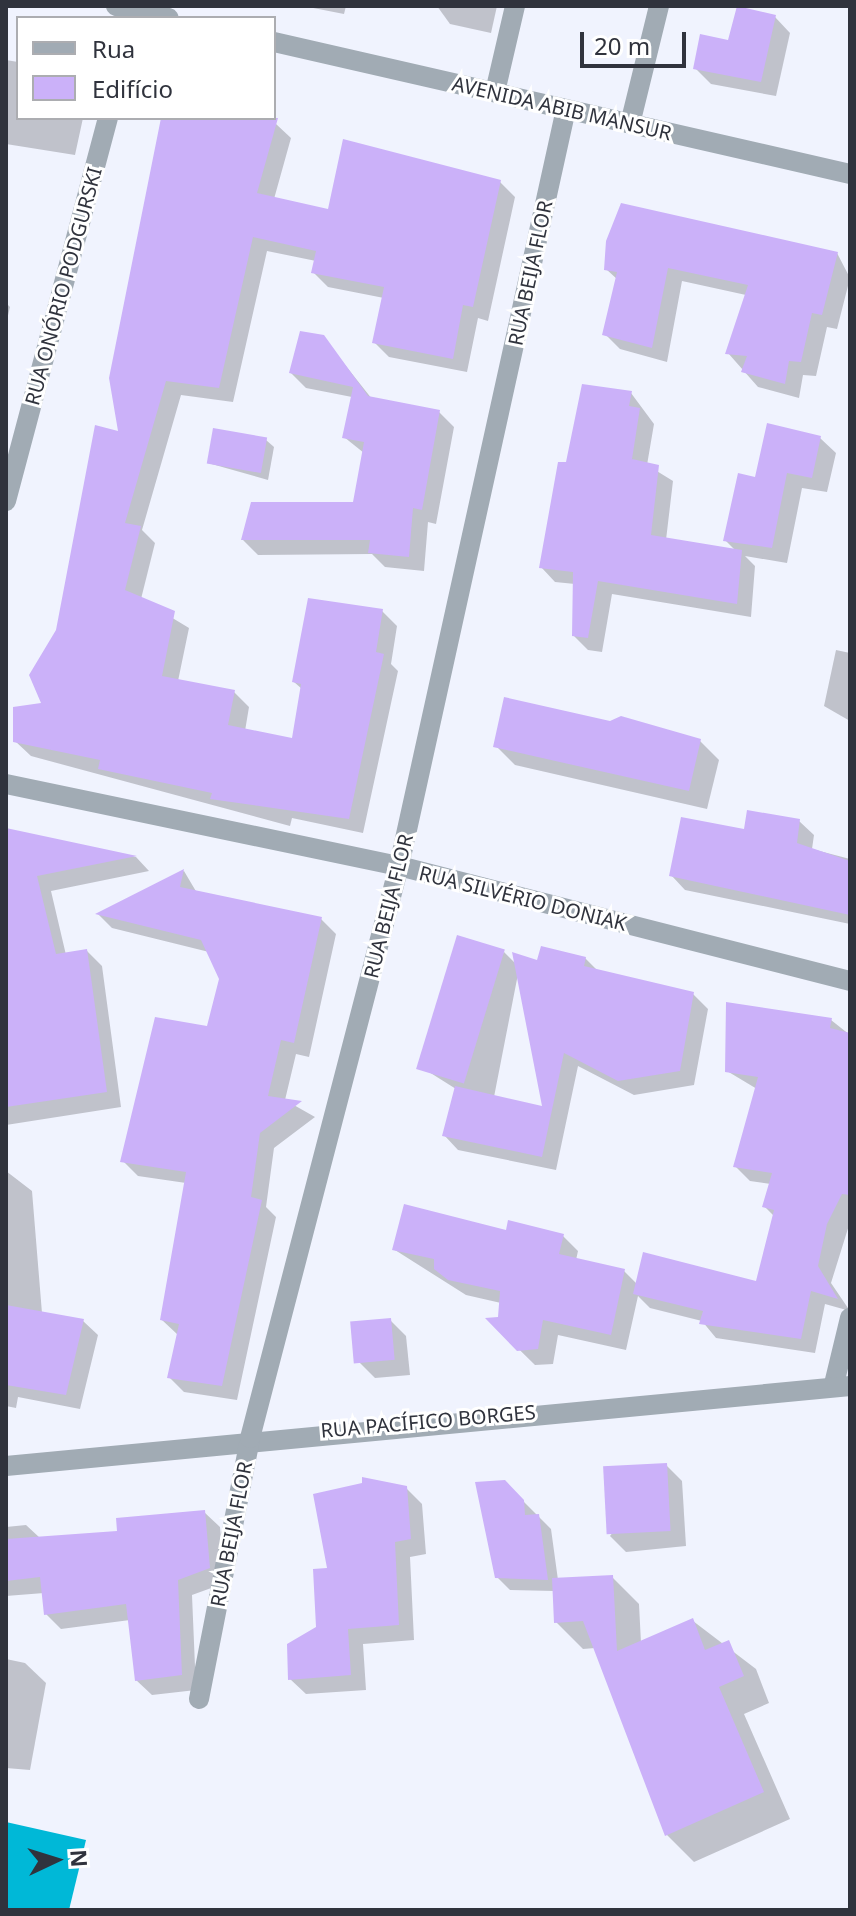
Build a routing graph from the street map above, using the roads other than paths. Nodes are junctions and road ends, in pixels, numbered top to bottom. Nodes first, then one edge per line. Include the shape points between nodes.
1 (515, 6) edge
2 (659, 6) edge
3 (131, 10) edge
4 (160, 16) edge
5 (276, 42) edge
6 (495, 92) junction
7 (566, 109) junction
8 (107, 120) edge
9 (630, 124) junction
10 (850, 174) edge
11 (6, 501) edge
12 (6, 784) edge
13 (399, 866) junction
14 (850, 981) edge
15 (850, 1318) edge
16 (842, 1385) edge
17 (250, 1438) junction
18 (6, 1466) edge
19 (199, 1699) dead end

1 - 6 street
2 - 9 street
3 - 4 street
5 - 6 street, AVENIDA ABIB MANSUR
6 - 7 street, AVENIDA ABIB MANSUR
7 - 9 street, AVENIDA ABIB MANSUR
7 - 13 street, RUA BEIJA FLOR
8 - 11 street, RUA ONÓRIO PODGURSKI
9 - 10 street, AVENIDA ABIB MANSUR
12 - 13 street, RUA SILVÉRIO DONIAK
13 - 14 street, RUA SILVÉRIO DONIAK
13 - 17 street, RUA BEIJA FLOR
15 - 16 street
16 - 17 street, RUA PACÍFICO BORGES
17 - 18 street, RUA PACÍFICO BORGES
17 - 19 street, RUA BEIJA FLOR

